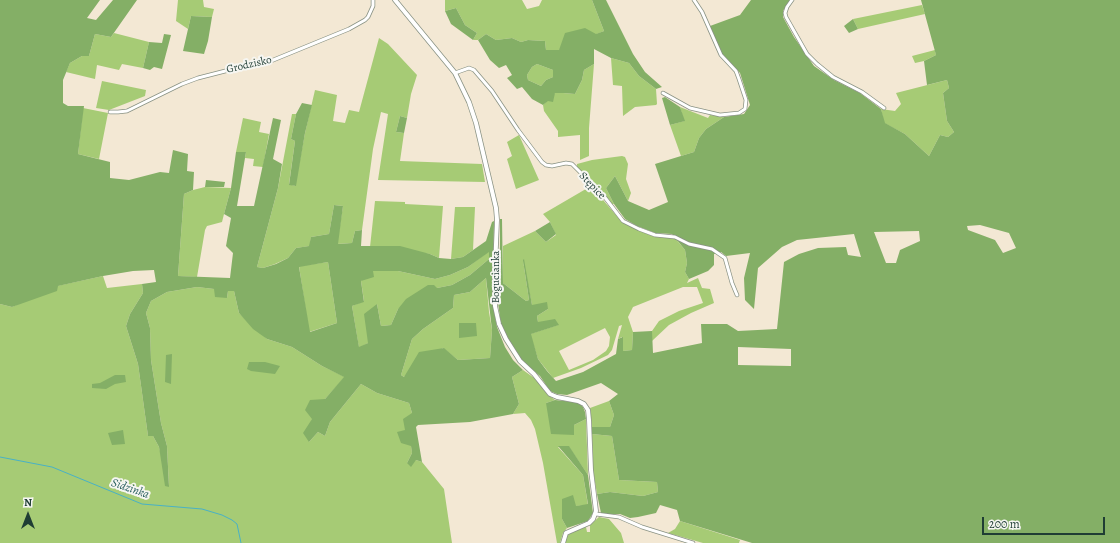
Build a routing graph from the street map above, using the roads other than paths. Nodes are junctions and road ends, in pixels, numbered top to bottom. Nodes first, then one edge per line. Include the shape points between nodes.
1 (373, 0) edge
2 (395, 0) edge
3 (694, 0) edge
4 (792, 0) edge
5 (455, 73) junction
6 (663, 92) dead end
7 (884, 108) dead end
8 (110, 112) dead end
9 (737, 296) dead end
10 (596, 514) junction
11 (563, 543) edge
12 (694, 543) edge

1 - 8 street, Grodzisko via 368,17 349,29 266,63 198,78 126,111
2 - 5 street, Bogucianka
3 - 6 street via 721,55 736,71 746,100 745,109 739,113 720,115 690,108
4 - 7 street via 787,7 786,17 806,54 833,77 862,92
5 - 9 street, Stępice via 469,68 474,70 542,162 552,166 572,164 595,186 623,221 655,235 675,237 689,244 712,249 725,258
5 - 10 street, Bogucianka via 462,84 476,123 496,208 495,306 499,324 520,361 550,394 578,401 586,407
10 - 11 street via 589,523 566,533
10 - 12 street via 619,517

